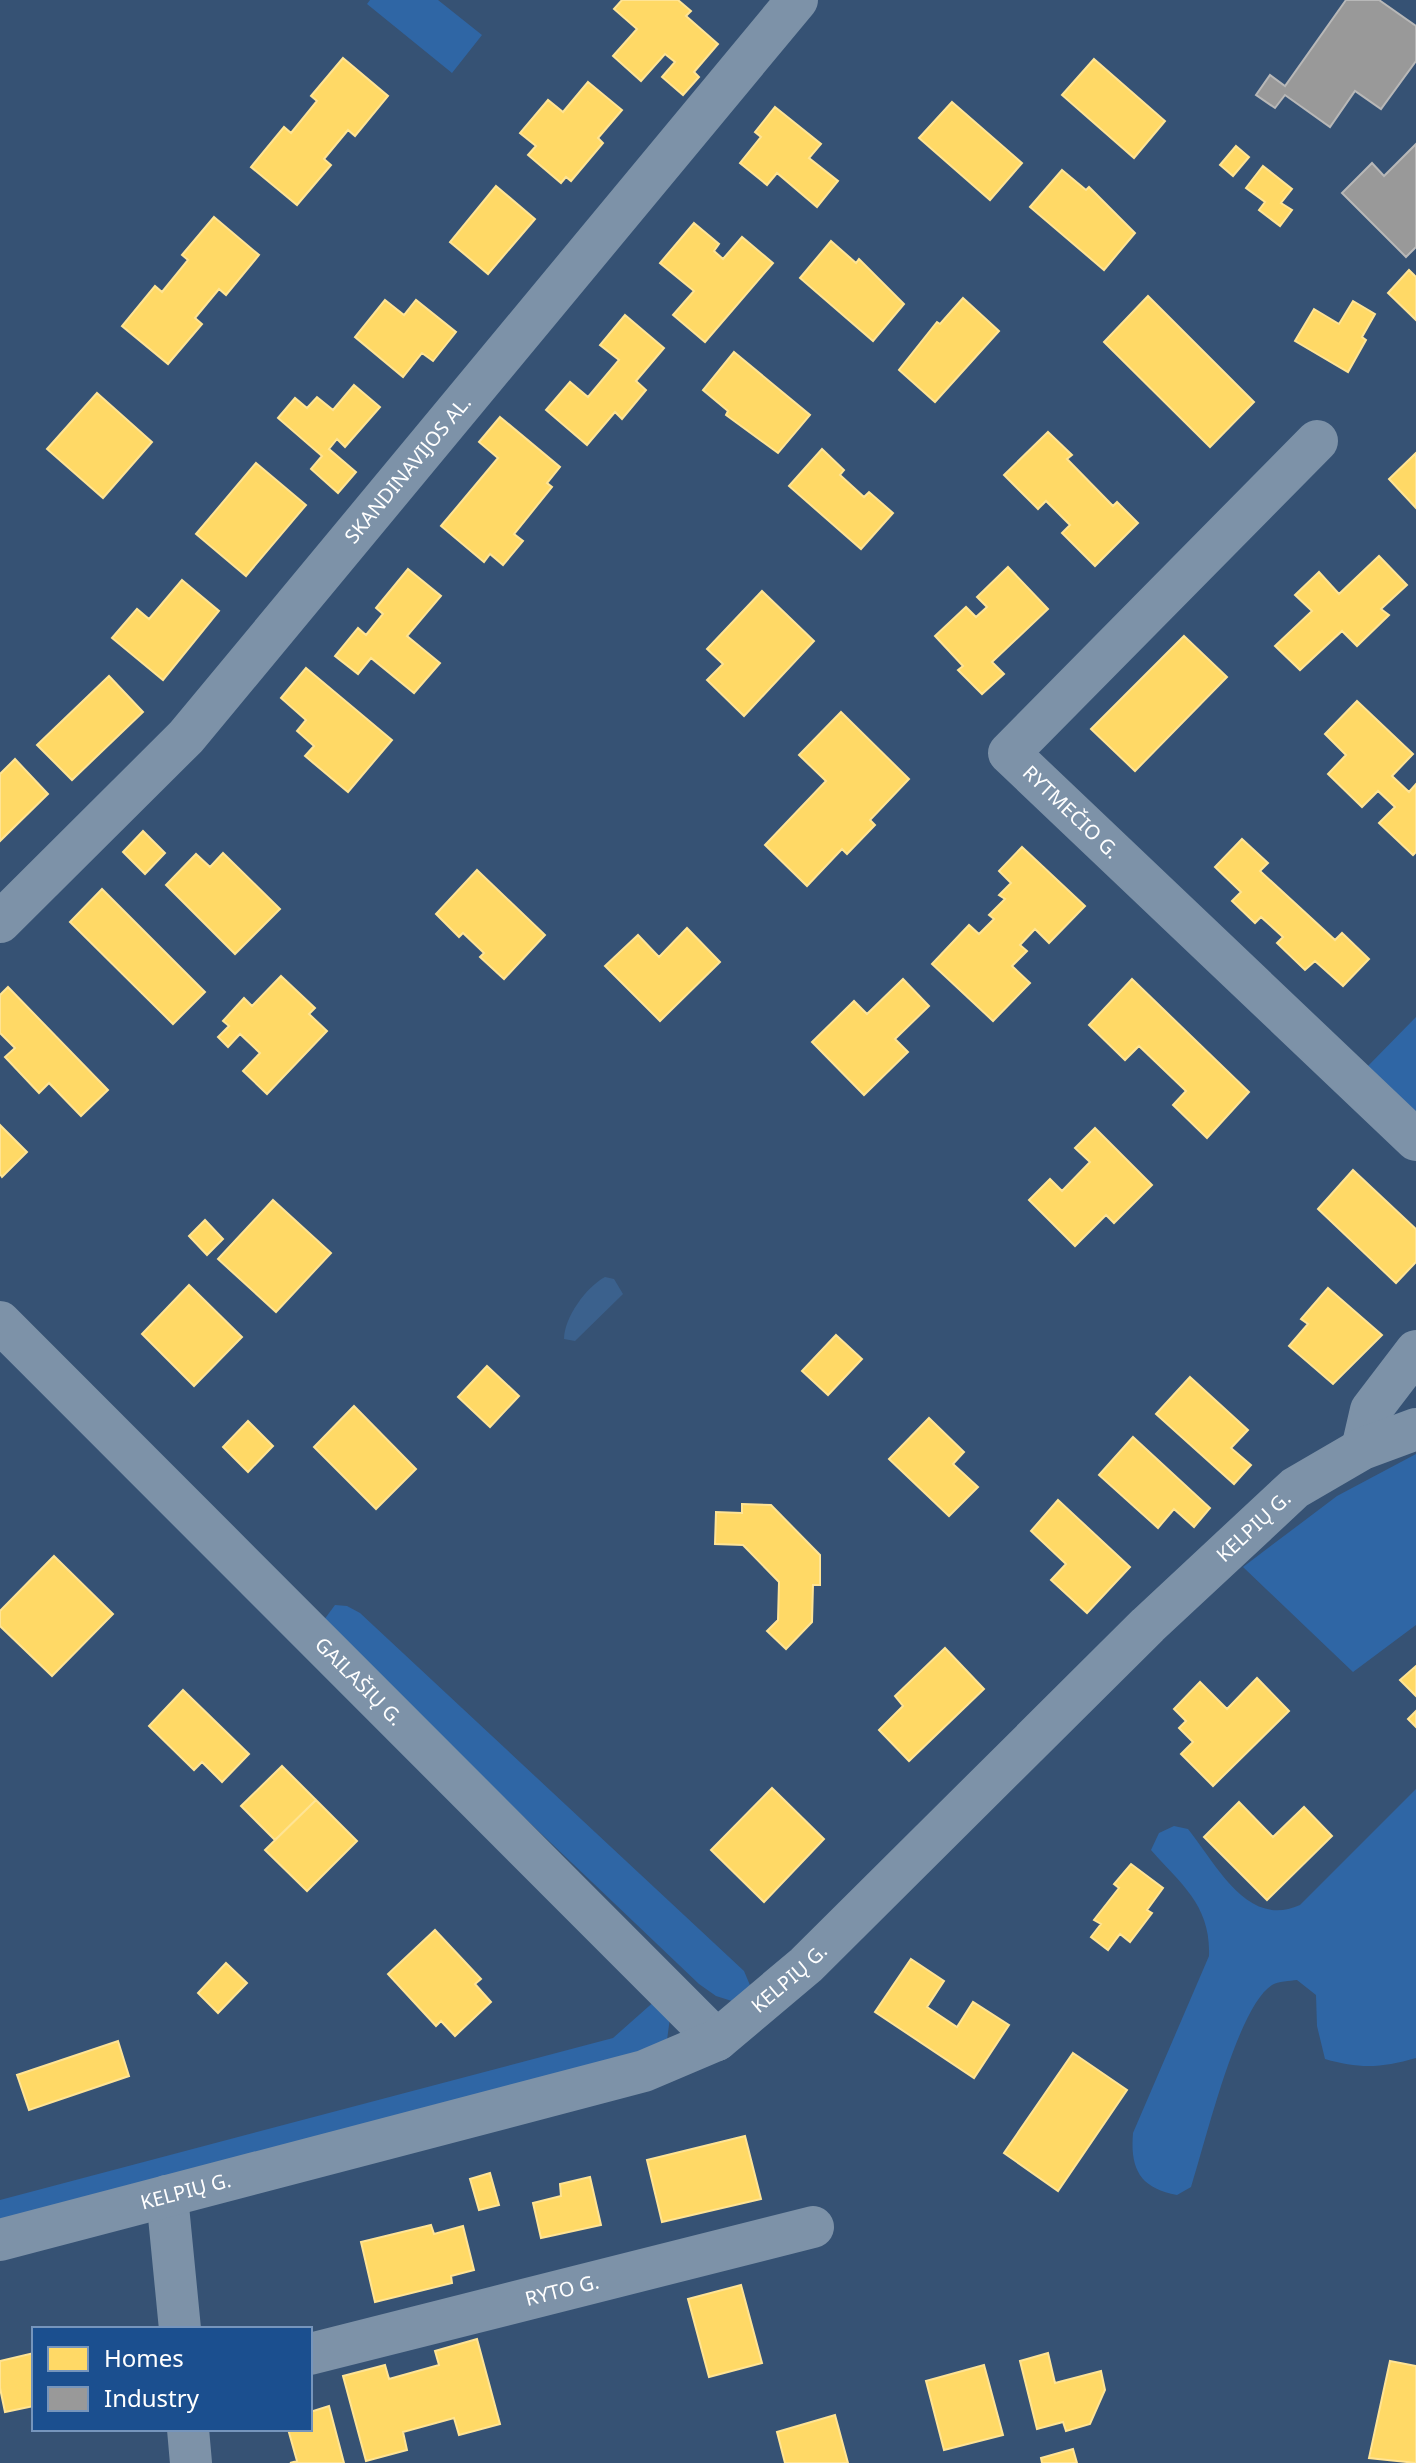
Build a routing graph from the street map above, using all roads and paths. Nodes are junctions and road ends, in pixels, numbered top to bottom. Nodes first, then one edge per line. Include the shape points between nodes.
1 (797, 0) edge
2 (1317, 441) dead end
3 (0, 922) edge
4 (1416, 1140) edge
5 (0, 1322) edge
6 (1416, 1351) edge
7 (1416, 1429) edge
8 (1362, 1449) junction
9 (717, 2040) junction
10 (167, 2196) junction
11 (813, 2227) dead end
12 (0, 2240) edge
13 (180, 2327) edge
14 (312, 2353) edge
15 (188, 2431) edge
16 (191, 2463) edge

1 - 3 street, SKANDINAVIJOS AL. via 186,737
2 - 4 street, RYTMEČIO G. via 1009,753
5 - 9 street, GAILAŠIŲ G.
6 - 8 street via 1371,1410
7 - 8 street, KELPIŲ G.
8 - 9 street, KELPIŲ G. via 1295,1488 1148,1625 806,1965
9 - 10 street, KELPIŲ G. via 644,2071
10 - 12 street, KELPIŲ G.
10 - 13 street
11 - 14 street, RYTO G.
15 - 16 street

